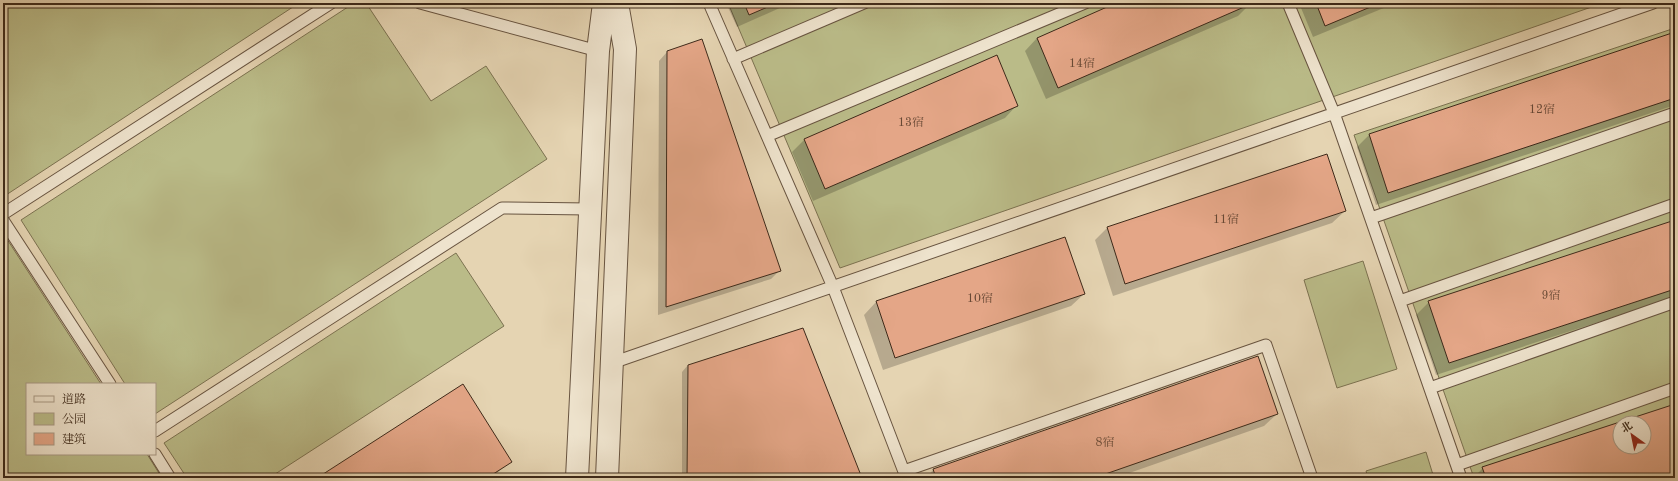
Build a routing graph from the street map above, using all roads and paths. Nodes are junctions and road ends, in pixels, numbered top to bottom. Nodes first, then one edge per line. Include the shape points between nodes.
1 (331, 3) edge
2 (420, 3) edge
3 (604, 3) edge
4 (617, 3) edge
5 (709, 3) edge
6 (864, 3) edge
7 (1085, 3) edge
8 (1288, 3) edge
9 (1653, 3) edge
10 (598, 51) junction
11 (734, 59) junction
12 (1334, 113) junction
13 (1675, 113) edge
14 (767, 136) junction
15 (1675, 204) edge
16 (590, 208) junction
17 (3, 214) edge
18 (1371, 218) junction
19 (3, 220) edge
20 (833, 286) junction
21 (1400, 301) junction
22 (1675, 302) edge
23 (612, 364) junction
24 (109, 383) edge
25 (1430, 388) junction
26 (1675, 388) edge
27 (156, 430) edge
28 (156, 455) edge
29 (1457, 465) junction
30 (906, 475) edge
31 (170, 478) edge
32 (577, 478) edge
33 (607, 478) edge
34 (1312, 478) edge
35 (1461, 478) edge

1 - 17 lane
2 - 10 lane
3 - 10 street
4 - 23 street via 625,49
5 - 11 lane
6 - 11 lane
7 - 14 lane
8 - 12 lane
9 - 12 lane
10 - 16 street
11 - 14 lane
12 - 18 lane
12 - 20 lane
13 - 18 lane
14 - 20 lane
15 - 21 lane
16 - 27 lane via 502,208
16 - 32 street
18 - 21 lane
19 - 24 lane
20 - 23 lane
20 - 30 lane
21 - 25 lane
22 - 25 lane
23 - 33 street
25 - 29 lane
26 - 29 lane
28 - 31 lane
29 - 35 lane
30 - 34 lane via 1266,345

